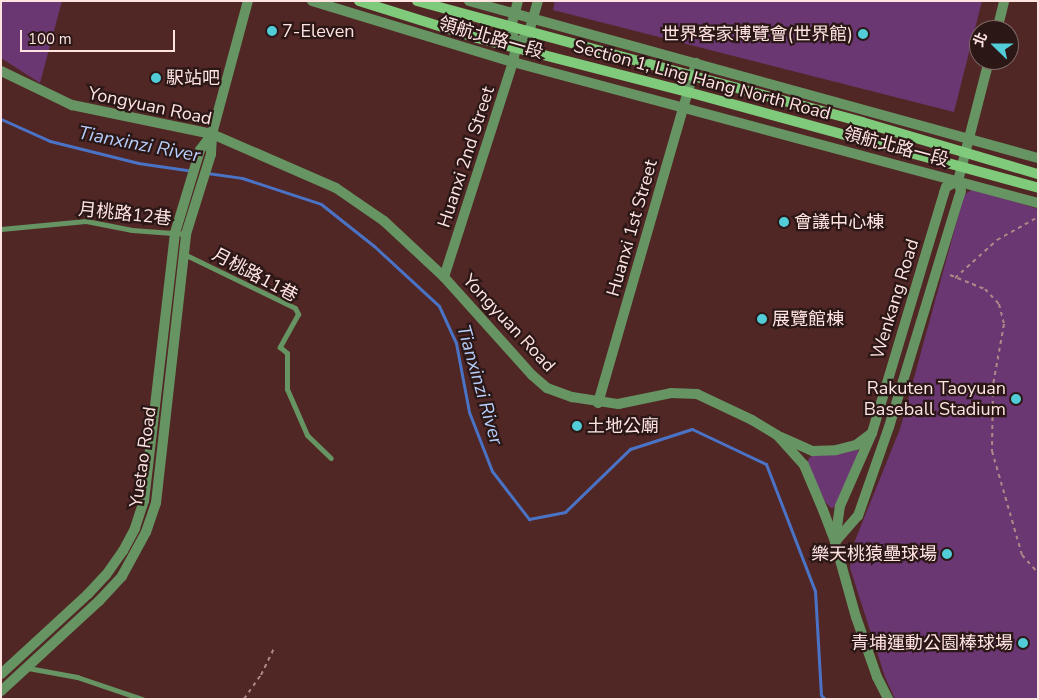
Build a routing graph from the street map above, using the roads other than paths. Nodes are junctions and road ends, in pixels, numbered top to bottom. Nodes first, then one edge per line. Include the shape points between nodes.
1 (248, 1) edge
2 (312, 1) edge
3 (359, 1) edge
4 (417, 1) edge
5 (469, 1) edge
6 (518, 1) edge
7 (538, 1) edge
8 (1004, 1) edge
9 (515, 14) junction
10 (533, 18) junction
11 (999, 20) edge
12 (511, 27) junction
13 (530, 32) junction
14 (516, 46) junction
15 (513, 62) junction
16 (696, 63) junction
17 (987, 70) edge
18 (1, 71) edge
19 (693, 76) junction
20 (688, 92) junction
21 (684, 107) junction
22 (212, 134) junction
23 (970, 139) junction
24 (965, 152) junction
25 (1022, 153) junction
26 (1038, 158) edge
27 (1038, 163) edge
28 (961, 168) junction
29 (1038, 174) edge
30 (958, 181) junction
31 (1038, 188) edge
32 (1038, 203) edge
33 (1, 229) edge
34 (180, 234) junction
35 (184, 254) junction
36 (444, 277) junction
37 (598, 402) junction
38 (153, 422) junction
39 (164, 424) junction
40 (890, 427) junction
41 (872, 433) junction
42 (777, 435) junction
43 (331, 458) dead end
44 (835, 542) junction
45 (28, 668) junction
46 (1, 674) edge
47 (1, 691) edge
48 (142, 699) edge
49 (888, 699) edge

1 - 22 street
2 - 15 street, 領航北路一段
3 - 14 main road, Section 1, Ling Hang North Road via 477,38
4 - 12 main road, Section 1, Ling Hang North Road
5 - 9 street, 領航北路一段
6 - 9 street
7 - 10 street
8 - 11 street
9 - 10 street, 領航北路一段
9 - 12 street
10 - 13 street
10 - 16 street, 領航北路一段
12 - 13 main road, Section 1, Ling Hang North Road
12 - 14 street
13 - 14 street
13 - 19 main road, Section 1, Ling Hang North Road
14 - 15 street, Huanxi 2nd Street
14 - 20 main road, Section 1, Ling Hang North Road
15 - 21 street, 領航北路一段
15 - 36 street, Huanxi 2nd Street
16 - 19 street, Huanxi 1st Street
16 - 23 street, 領航北路一段
17 - 23 street, Wenkang Road
18 - 22 street, Yongyuan Road via 72,105
19 - 20 street, Huanxi 1st Street
19 - 24 main road, Section 1, Ling Hang North Road
20 - 21 street, Huanxi 1st Street
20 - 28 main road, Section 1, Ling Hang North Road
21 - 30 street, 領航北路一段
21 - 37 street, Huanxi 1st Street
22 - 34 street, Yuetao Road via 211,154 196,201
22 - 34 street, Yuetao Road via 200,150 186,196
22 - 36 street, Yongyuan Road via 336,188 384,221
23 - 24 street, Wenkang Road
23 - 25 street, 領航北路一段
24 - 28 street, Wenkang Road
24 - 29 main road, Section 1, Ling Hang North Road
25 - 26 street, 領航北路一段
25 - 27 street
28 - 30 street, Wenkang Road
28 - 31 main road, Section 1, Ling Hang North Road
30 - 32 street, 領航北路一段
30 - 40 street, Wenkang Road via 959,197
30 - 41 street, Wenkang Road via 946,187
33 - 34 lane, 月桃路12巷 via 86,221 132,230
34 - 35 street, Yuetao Road
34 - 38 street, Yuetao Road
35 - 39 street, Yuetao Road
35 - 43 lane, 月桃路11巷 via 295,308 298,314 280,346 287,353 287,390 307,435
36 - 37 street, Yongyuan Road via 532,375 548,388 572,398
37 - 42 street, Yongyuan Road via 618,404 672,393 697,394
38 - 39 street
38 - 46 street, Yuetao Road via 144,501 123,551 88,594
39 - 45 street, Yuetao Road via 156,503 133,560 99,601
40 - 41 street
40 - 44 street, Wenkang Road via 858,516
41 - 42 street via 856,445 813,451
41 - 44 street, Wenkang Road via 840,506
42 - 44 street, Yongyuan Road via 804,465
44 - 49 street, Yongyuan Road via 856,617
45 - 47 street, Yuetao Road
45 - 48 lane via 77,677

